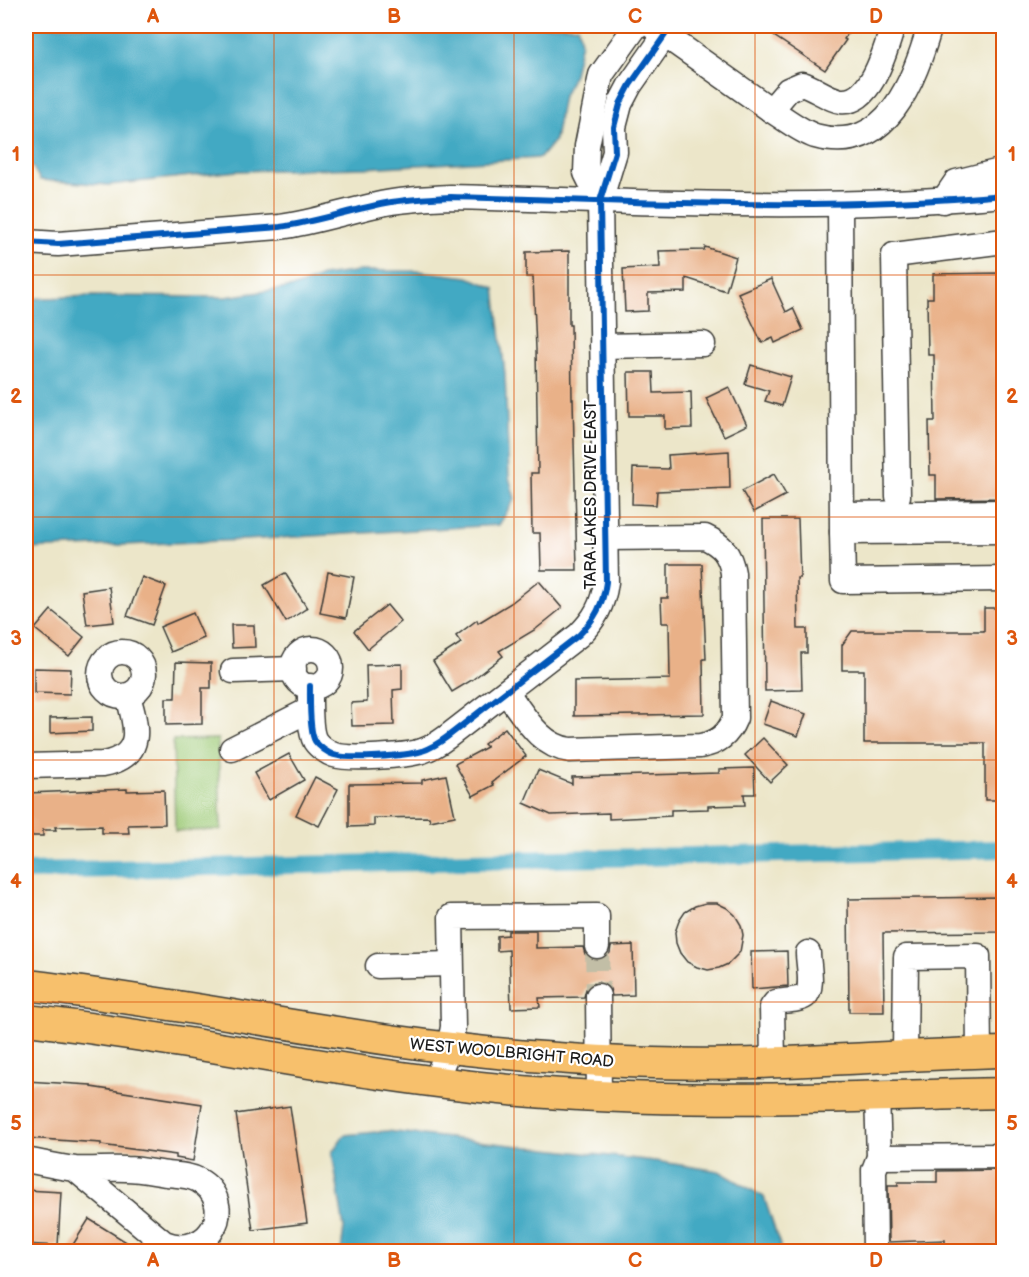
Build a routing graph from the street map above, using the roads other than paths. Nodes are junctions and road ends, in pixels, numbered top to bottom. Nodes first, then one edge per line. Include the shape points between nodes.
1 (636, 26) edge
2 (893, 26) edge
3 (930, 26) edge
4 (658, 30) edge
5 (771, 110) junction
6 (1004, 170) edge
7 (1004, 195) edge
8 (600, 201) junction
9 (943, 201) junction
10 (840, 204) junction
11 (1004, 241) edge
12 (26, 242) edge
13 (703, 344) dead end
14 (602, 346) junction
15 (898, 514) junction
16 (992, 522) edge
17 (842, 523) junction
18 (605, 538) junction
19 (1004, 579) edge
20 (294, 669) junction
21 (233, 671) dead end
22 (310, 686) junction
23 (506, 692) junction
24 (128, 696) dead end
25 (309, 710) junction
26 (232, 749) dead end
27 (35, 766) edge
28 (597, 946) tunnel mouth
29 (808, 953) dead end
30 (451, 964) junction
31 (378, 966) dead end
32 (26, 985) edge
33 (598, 996) tunnel mouth
34 (26, 1020) edge
35 (449, 1048) junction
36 (991, 1053) edge
37 (905, 1056) junction
38 (600, 1061) junction
39 (773, 1061) junction
40 (435, 1082) junction
41 (1004, 1093) edge
42 (598, 1096) junction
43 (878, 1096) junction
44 (1004, 1156) edge
45 (879, 1158) junction
46 (26, 1160) edge
47 (75, 1169) junction
48 (875, 1251) edge

1 - 8 street, TARA LAKES DRIVE EAST via 601,75 587,146 586,173
2 - 5 street via 871,84 853,98 838,100 802,84 788,90
3 - 5 street via 920,61 902,99 874,129 854,137 833,139 812,135
4 - 5 street
4 - 8 street, TARA LAKES DRIVE EAST via 620,104 614,127 615,152
6 - 9 street via 956,182
7 - 9 street
8 - 10 street
8 - 12 street via 410,199 280,227 58,244
8 - 14 street, TARA LAKES DRIVE EAST
9 - 10 street
10 - 17 street
11 - 15 street via 894,255
13 - 14 street
14 - 18 street, TARA LAKES DRIVE EAST
15 - 16 street
15 - 17 street
17 - 19 street via 843,581
18 - 23 street, TARA LAKES DRIVE EAST via 605,588 596,617
18 - 23 street via 705,537 725,550 733,573 735,718 730,729 712,744 700,746 570,750 548,743 539,735
20 - 21 street
20 - 22 street via 299,681
20 - 22 street via 297,656 308,649 326,654 331,673 323,683
22 - 25 street, TARA LAKES DRIVE EAST
23 - 25 street, TARA LAKES DRIVE EAST via 437,744 405,754 334,755 314,741
24 - 27 street via 136,736 124,755 103,764
25 - 26 street
28 - 30 street via 597,916 451,917
29 - 39 street via 807,994 776,1002 772,1007
30 - 31 street
30 - 35 street via 453,1027
32 - 35 main road, WEST WOOLBRIGHT ROAD
33 - 38 street
34 - 40 main road
35 - 38 main road, WEST WOOLBRIGHT ROAD
35 - 40 street
36 - 37 main road, WEST WOOLBRIGHT ROAD
36 - 37 street via 978,956 906,957
37 - 39 main road, WEST WOOLBRIGHT ROAD
38 - 39 main road, WEST WOOLBRIGHT ROAD
38 - 42 street
40 - 42 main road
41 - 43 main road
42 - 43 main road
43 - 45 street
44 - 45 street
45 - 48 street via 874,1170
46 - 47 street
47 - 47 street via 128,1169 196,1179 213,1194 217,1205 214,1228 197,1244 174,1247 164,1243

